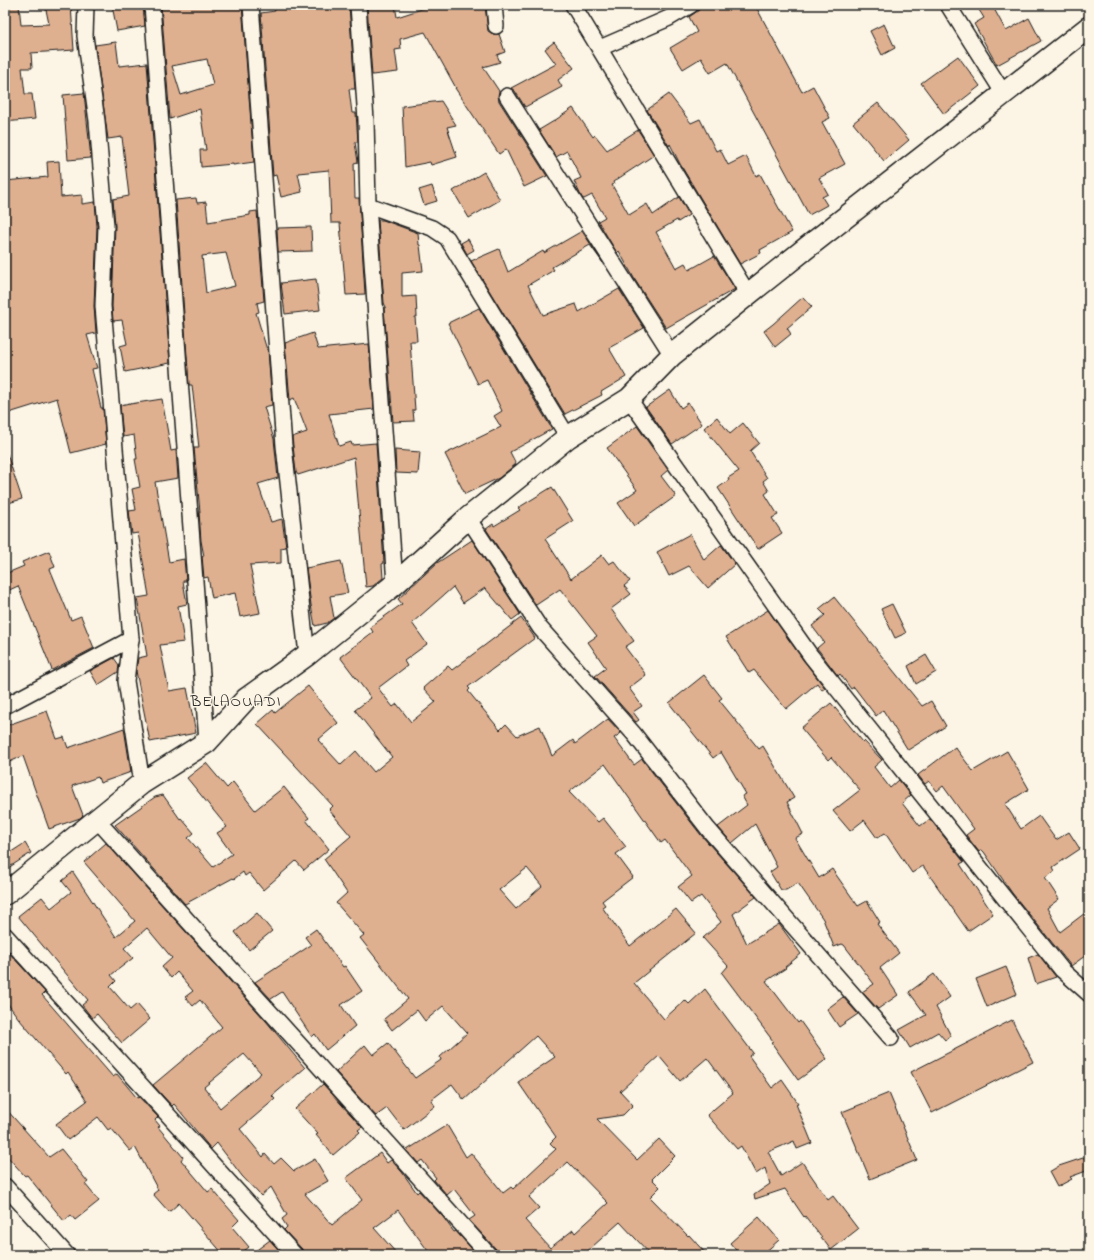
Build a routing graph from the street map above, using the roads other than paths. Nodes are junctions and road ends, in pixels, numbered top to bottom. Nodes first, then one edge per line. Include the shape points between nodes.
1 (86, 5) edge
2 (152, 5) edge
3 (251, 5) edge
4 (358, 5) edge
5 (494, 5) edge
6 (573, 5) edge
7 (691, 5) edge
8 (948, 5) edge
9 (496, 26) dead end
10 (1089, 27) edge
11 (600, 48) junction
12 (1004, 94) junction
13 (507, 96) dead end
14 (368, 205) junction
15 (748, 294) junction
16 (672, 355) junction
17 (628, 399) junction
18 (568, 438) junction
19 (468, 518) junction
20 (395, 584) junction
21 (131, 640) junction
22 (307, 656) junction
23 (5, 706) edge
24 (207, 742) junction
25 (142, 783) junction
26 (96, 820) junction
27 (5, 894) edge
28 (5, 935) edge
29 (1089, 994) edge
30 (891, 1038) dead end
31 (5, 1186) edge
32 (67, 1255) edge
33 (295, 1255) edge
34 (489, 1255) edge

1 - 21 street via 84,36 97,121 106,226 103,306
2 - 24 street
3 - 22 street via 284,446
4 - 14 street via 366,120
5 - 9 street
6 - 11 street
7 - 11 street via 669,18
8 - 12 street
10 - 12 main road
11 - 15 street
12 - 15 main road
13 - 16 street
14 - 18 street via 432,228 447,238
14 - 20 street
15 - 16 main road
16 - 17 main road
17 - 18 main road
17 - 29 street via 811,656 1062,970
18 - 19 main road
19 - 20 main road
19 - 30 street via 540,628 634,734 708,829
20 - 22 main road
21 - 23 street
21 - 25 street via 126,680
22 - 24 main road via 246,699
24 - 25 main road
25 - 26 main road
26 - 27 main road
26 - 34 street
28 - 33 street
31 - 32 street

